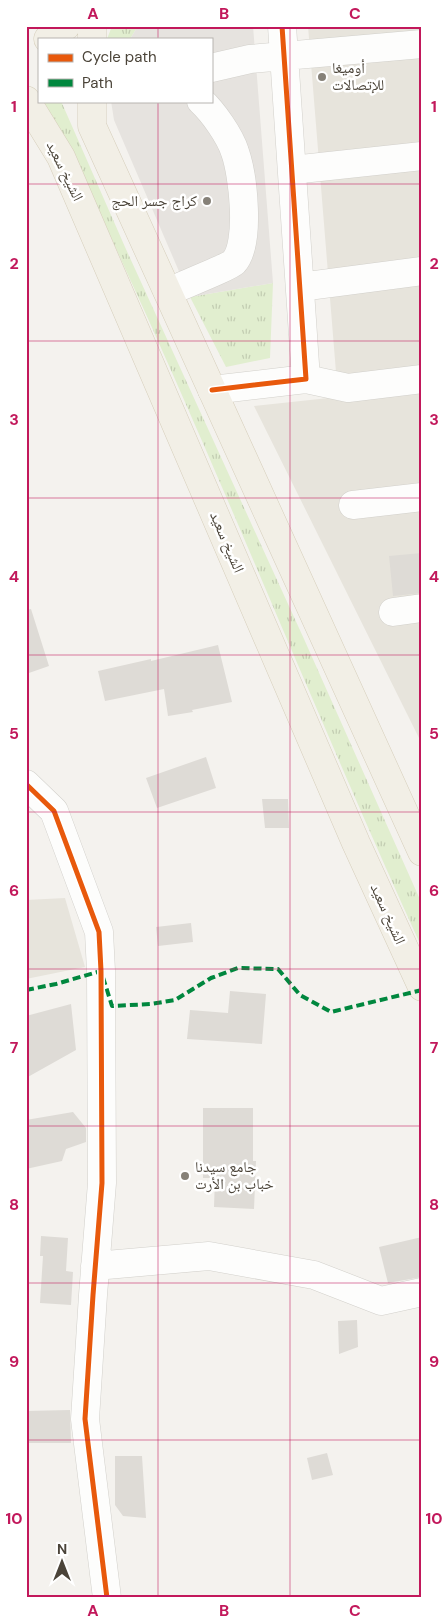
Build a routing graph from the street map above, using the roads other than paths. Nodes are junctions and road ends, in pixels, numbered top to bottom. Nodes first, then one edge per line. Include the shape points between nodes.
1 (66, 26) edge
2 (282, 26) edge
3 (49, 38) edge
4 (38, 43) edge
5 (422, 44) edge
6 (26, 49) edge
7 (284, 57) junction
8 (212, 68) edge
9 (26, 100) edge
10 (92, 102) edge
11 (202, 102) edge
12 (422, 156) edge
13 (292, 170) junction
14 (422, 272) edge
15 (300, 287) junction
16 (168, 292) junction
17 (306, 379) junction
18 (422, 379) edge
19 (212, 390) junction
20 (422, 497) edge
21 (353, 505) dead end
22 (422, 608) edge
23 (393, 612) dead end
24 (26, 784) edge
25 (422, 852) edge
26 (422, 987) edge
27 (95, 1266) junction
28 (422, 1292) edge
29 (107, 1598) edge

1 - 3 main road
2 - 7 street
4 - 6 main road
5 - 7 street
7 - 8 street via 250,59
7 - 13 street
9 - 26 main road, الشيخ سعيد via 61,157 352,834
10 - 16 main road via 92,126
11 - 16 street via 212,112 235,151 243,190 241,248 234,262
12 - 13 street
13 - 15 street
14 - 15 street
15 - 17 street
16 - 19 main road
17 - 18 street via 348,388
17 - 19 street
19 - 25 main road
20 - 21 street
22 - 23 street
24 - 27 street via 54,811 99,932 102,1183
27 - 28 street via 209,1256 314,1275 381,1301
27 - 29 street via 85,1419

